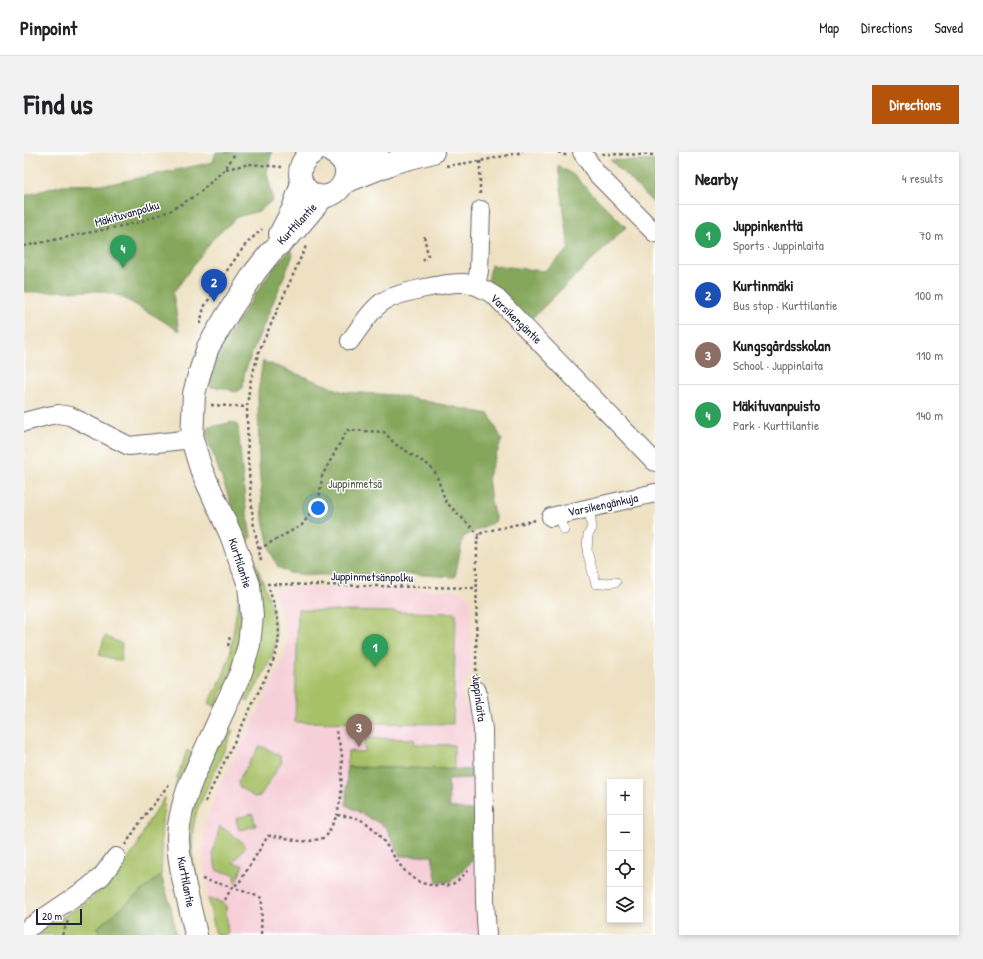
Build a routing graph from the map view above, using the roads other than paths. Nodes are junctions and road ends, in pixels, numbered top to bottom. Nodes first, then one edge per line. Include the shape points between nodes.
1 (377, 152) edge
2 (590, 153) edge
3 (308, 154) edge
4 (337, 156) edge
5 (439, 159) edge
6 (345, 182) junction
7 (302, 183) junction
8 (323, 196) junction
9 (481, 210) road end
10 (655, 233) edge
11 (271, 252) junction
12 (476, 285) junction
13 (350, 342) dead end
14 (24, 422) edge
15 (192, 439) junction
16 (655, 462) edge
17 (655, 493) edge
18 (589, 508) junction
19 (558, 521) road end
20 (616, 582) dead end
21 (478, 691) road end
22 (116, 857) road end
23 (24, 931) edge
24 (196, 935) edge
25 (487, 935) edge

1 - 4 street
2 - 10 street via 597,174
3 - 7 street, Kurttilantie via 300,170
4 - 6 street via 345,166
5 - 6 street via 395,162
6 - 8 street via 330,196
7 - 8 street via 310,193
7 - 11 street, Kurttilantie via 293,209
8 - 11 street, Kurttilantie via 296,229
9 - 12 street via 479,271
11 - 15 street, Kurttilantie via 255,272 208,347 194,394
12 - 13 street, Varsikengäntie via 445,285 386,299 372,312
12 - 16 street, Varsikengäntie via 495,296
14 - 15 street via 58,414 70,416 129,446
15 - 24 street, Kurttilantie via 201,469 231,535 249,585 252,616 249,645 241,672 186,793 181,821 178,839 180,858
17 - 18 street, Varsikengänkuja
18 - 19 street, Varsikengänkuja
18 - 20 lane via 592,528 588,535 587,551 596,584
21 - 25 street, Juppinlaita via 483,729
22 - 23 street via 102,876 86,889

